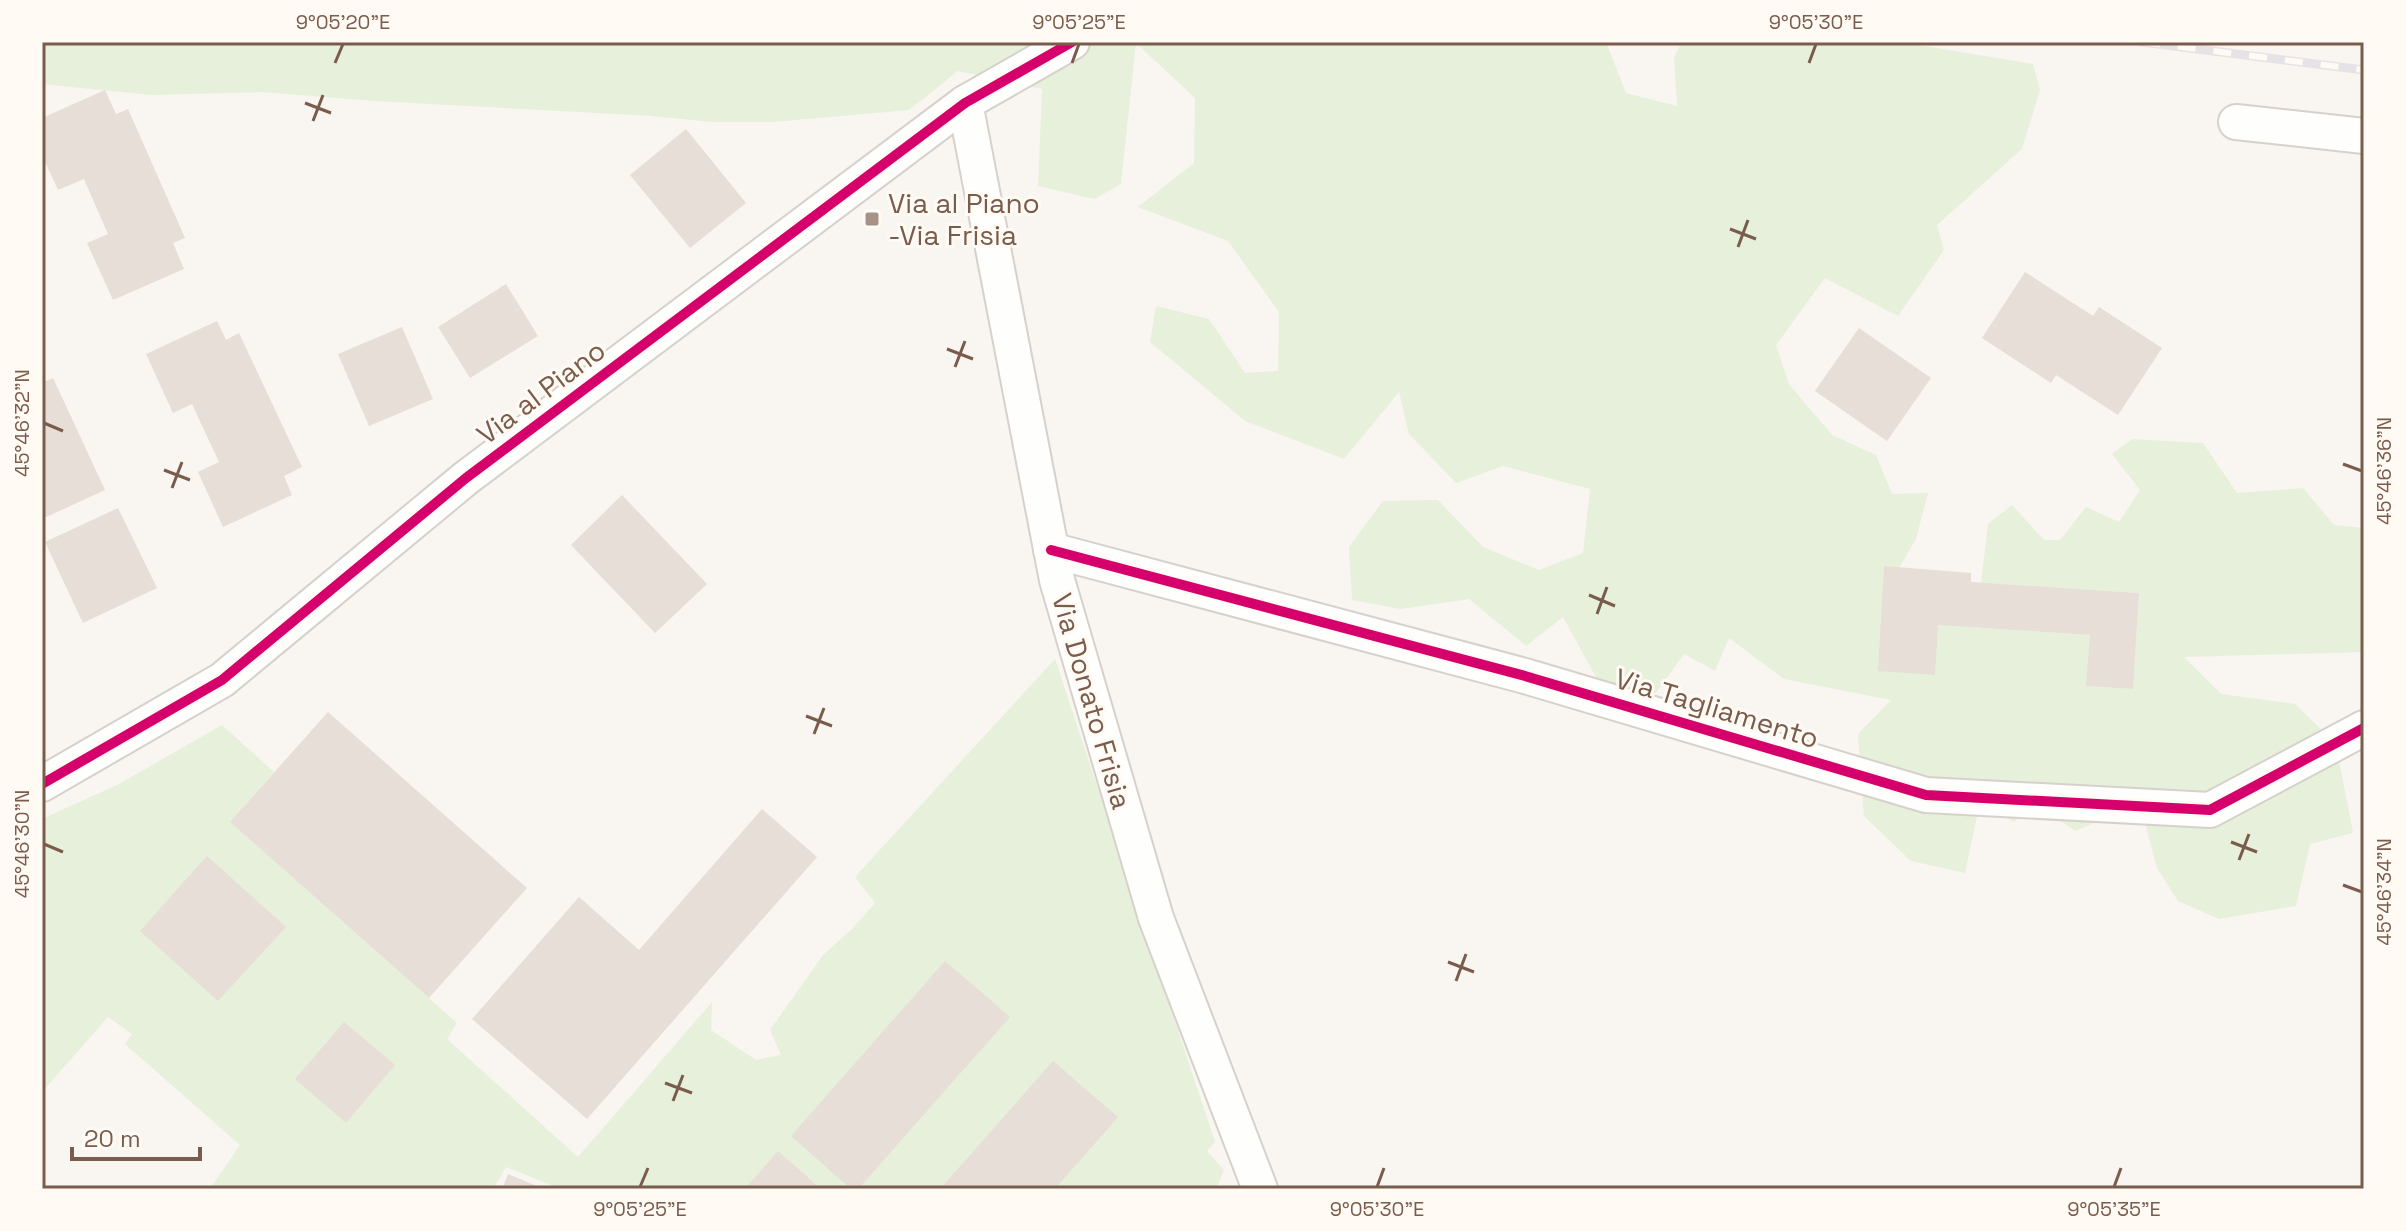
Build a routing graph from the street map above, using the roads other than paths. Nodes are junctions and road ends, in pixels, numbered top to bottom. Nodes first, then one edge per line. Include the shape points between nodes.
1 (1072, 42) edge
2 (965, 103) junction
3 (2236, 122) dead end
4 (2364, 136) edge
5 (1051, 550) junction
6 (2364, 728) edge
7 (42, 784) edge
8 (1260, 1189) edge

1 - 2 street, Via al Piano
2 - 5 street, Via Donato Frisia
2 - 7 street, Via al Piano via 466,478 222,680
3 - 4 street
5 - 6 street, Via Tagliamento via 1525,676 1926,795 2210,810
5 - 8 street, Via Donato Frisia via 1156,918

